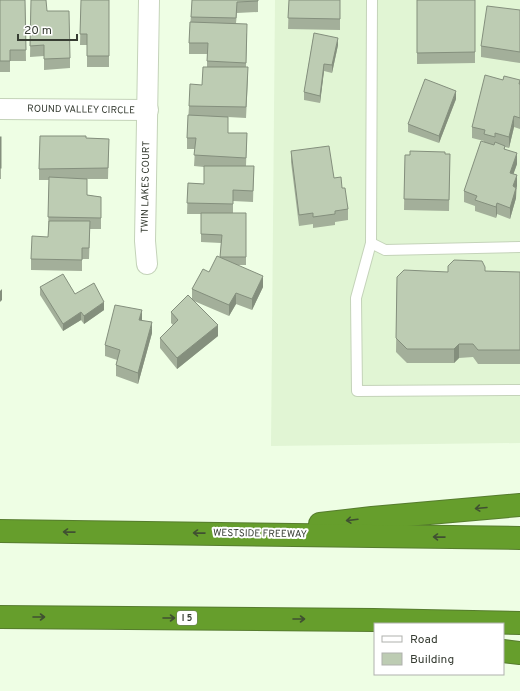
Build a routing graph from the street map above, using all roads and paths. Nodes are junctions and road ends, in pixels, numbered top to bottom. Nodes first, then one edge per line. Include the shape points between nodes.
1 (149, 0) edge
2 (372, 0) edge
3 (0, 109) edge
4 (148, 110) junction
5 (371, 243) junction
6 (520, 247) edge
7 (146, 264) dead end
8 (520, 390) edge
9 (520, 505) edge
10 (0, 531) edge
11 (238, 534) junction
12 (520, 538) edge
13 (0, 617) edge
14 (380, 622) edge
15 (520, 623) edge
16 (504, 651) edge
17 (520, 653) edge

1 - 4 street, ROUND VALLEY CIRCLE
2 - 5 lane
3 - 4 street, ROUND VALLEY CIRCLE
4 - 7 street, TWIN LAKES COURT
5 - 6 lane via 385,250
5 - 8 lane via 356,298 357,391
9 -> 11 highway via 372,518
11 -> 10 highway, WESTSIDE FREEWAY
12 -> 11 highway, WESTSIDE FREEWAY
13 -> 14 highway, I 5
14 - 15 highway, I 5
16 - 17 highway

